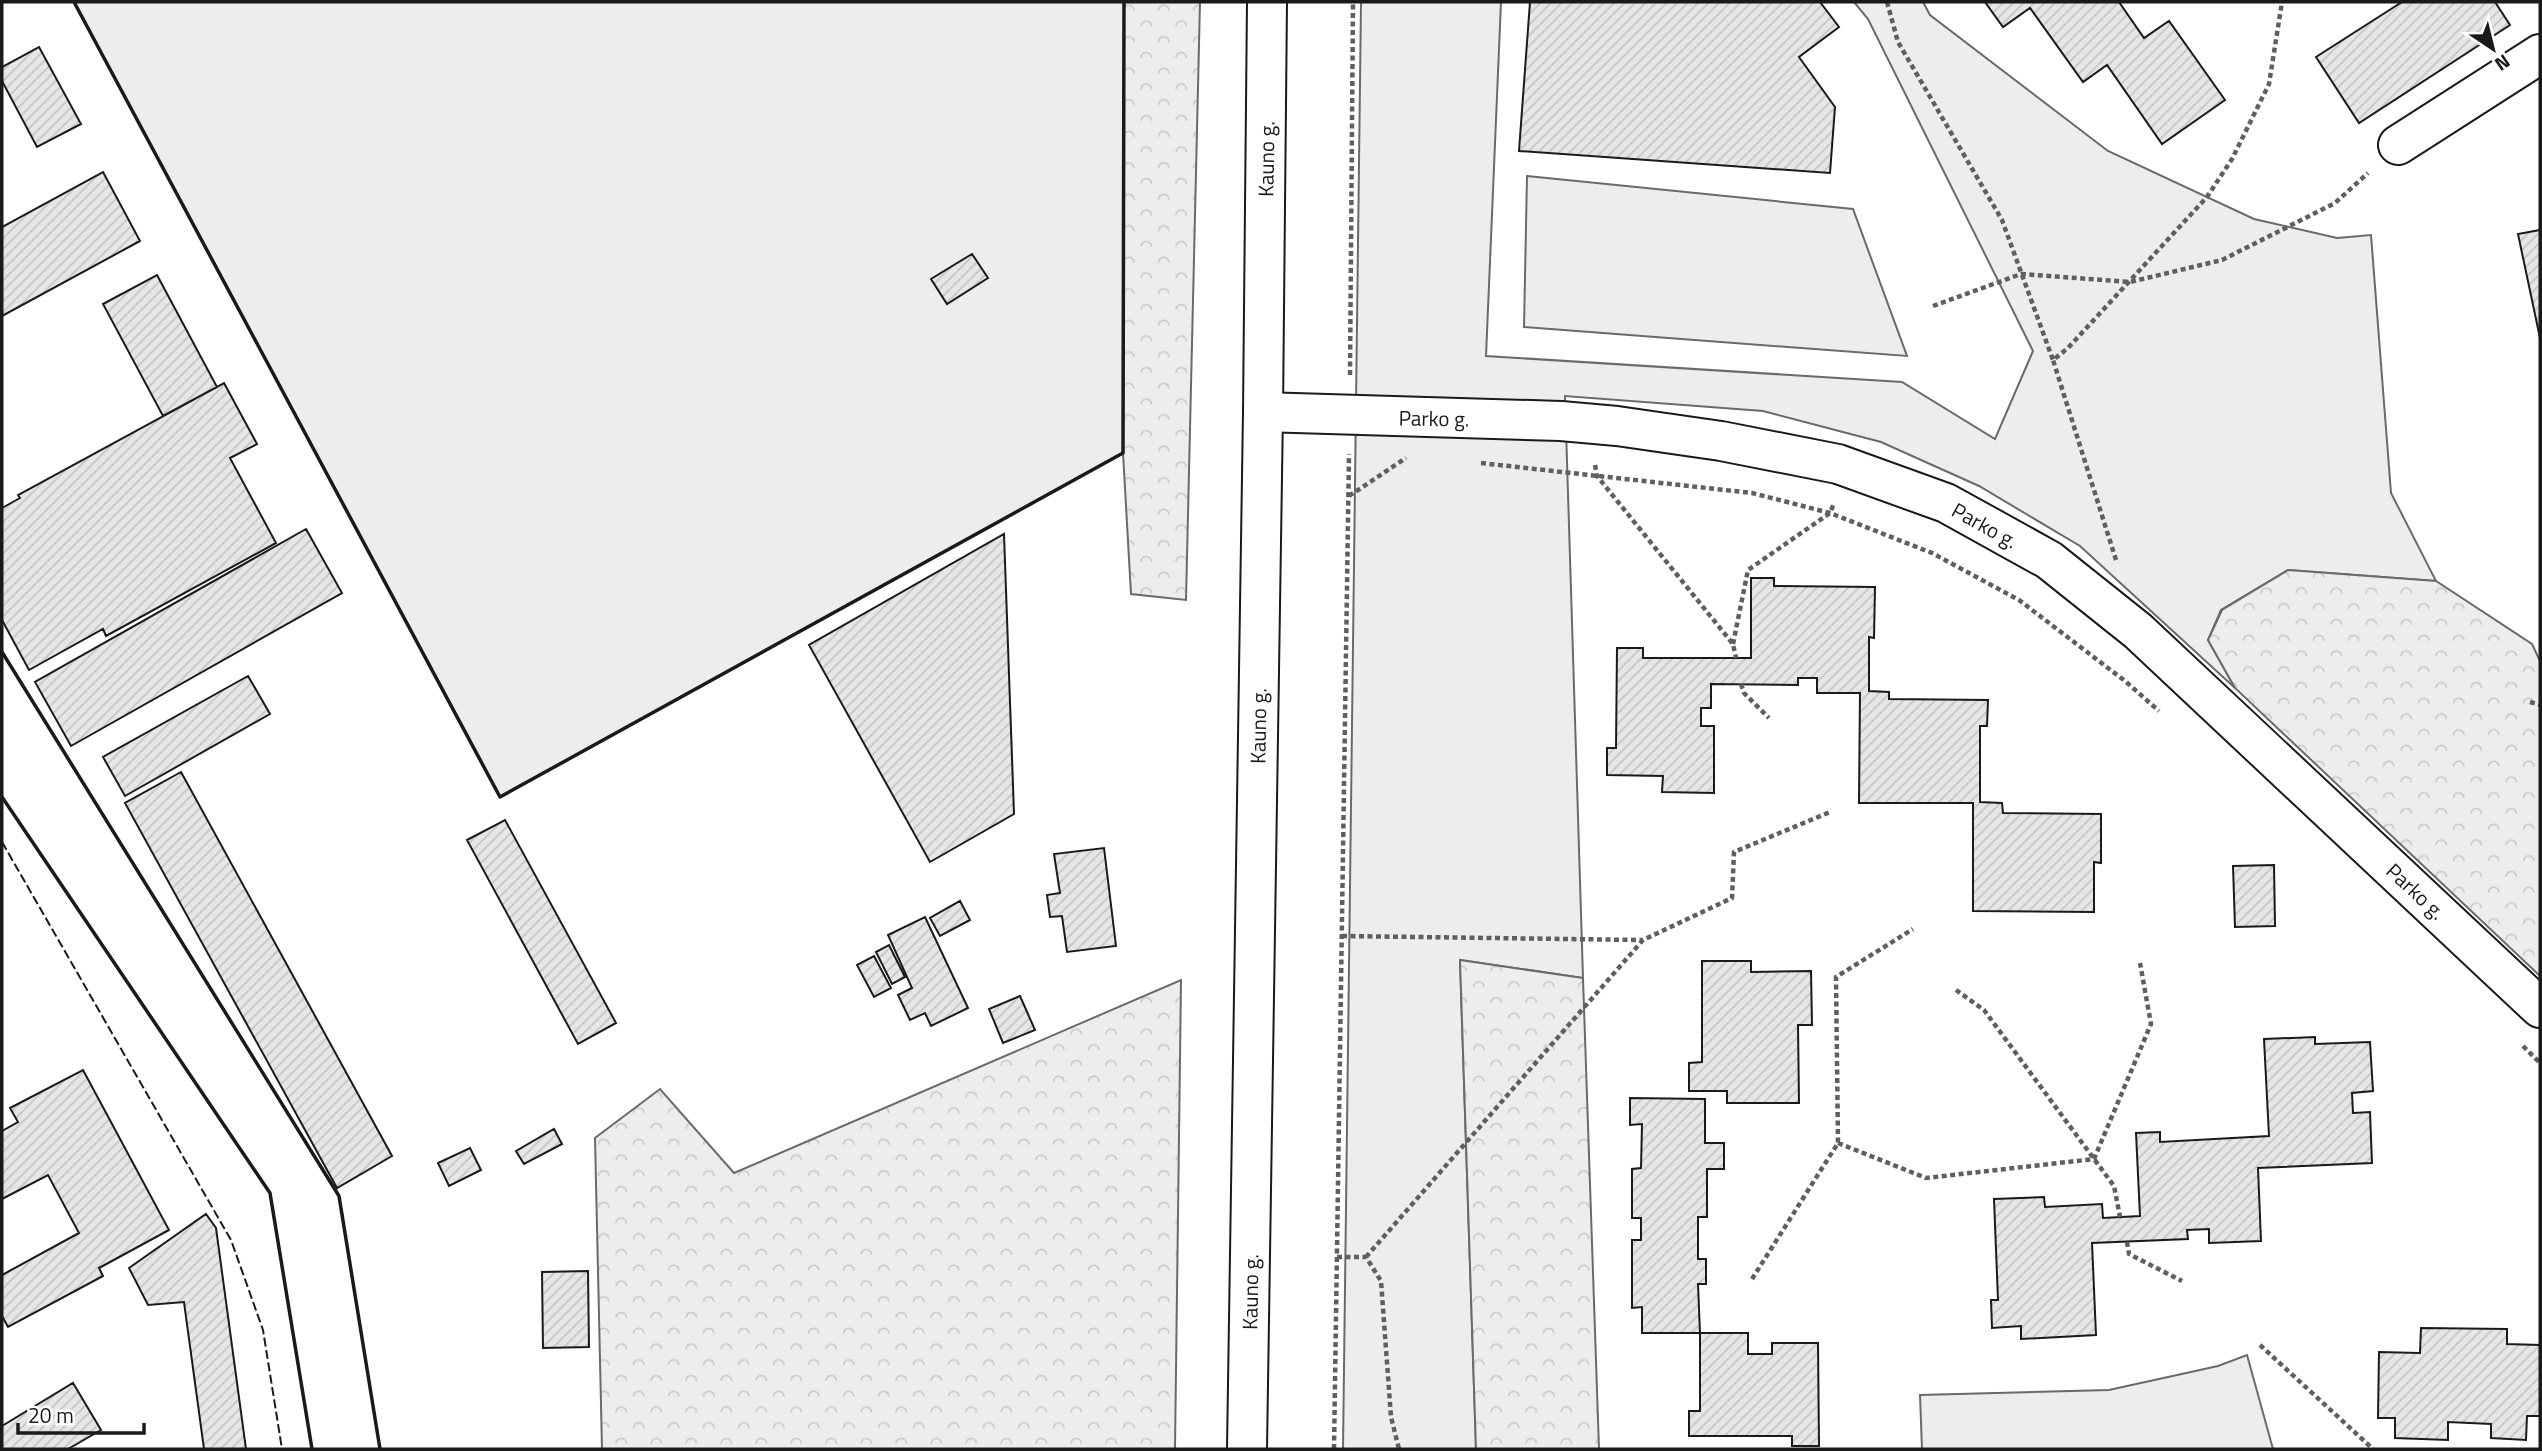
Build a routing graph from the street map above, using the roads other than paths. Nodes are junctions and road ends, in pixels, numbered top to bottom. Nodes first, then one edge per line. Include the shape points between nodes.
1 (1267, 2) edge
2 (2540, 54) edge
3 (2398, 145) road end
4 (1263, 412) junction
5 (2540, 1008) edge
6 (1247, 1449) edge

1 - 4 street, Kauno g.
2 - 3 street
4 - 5 street, Parko g. via 1589,423 1721,441 1850,467 1946,503 2049,560 2138,631
4 - 6 street, Kauno g.

